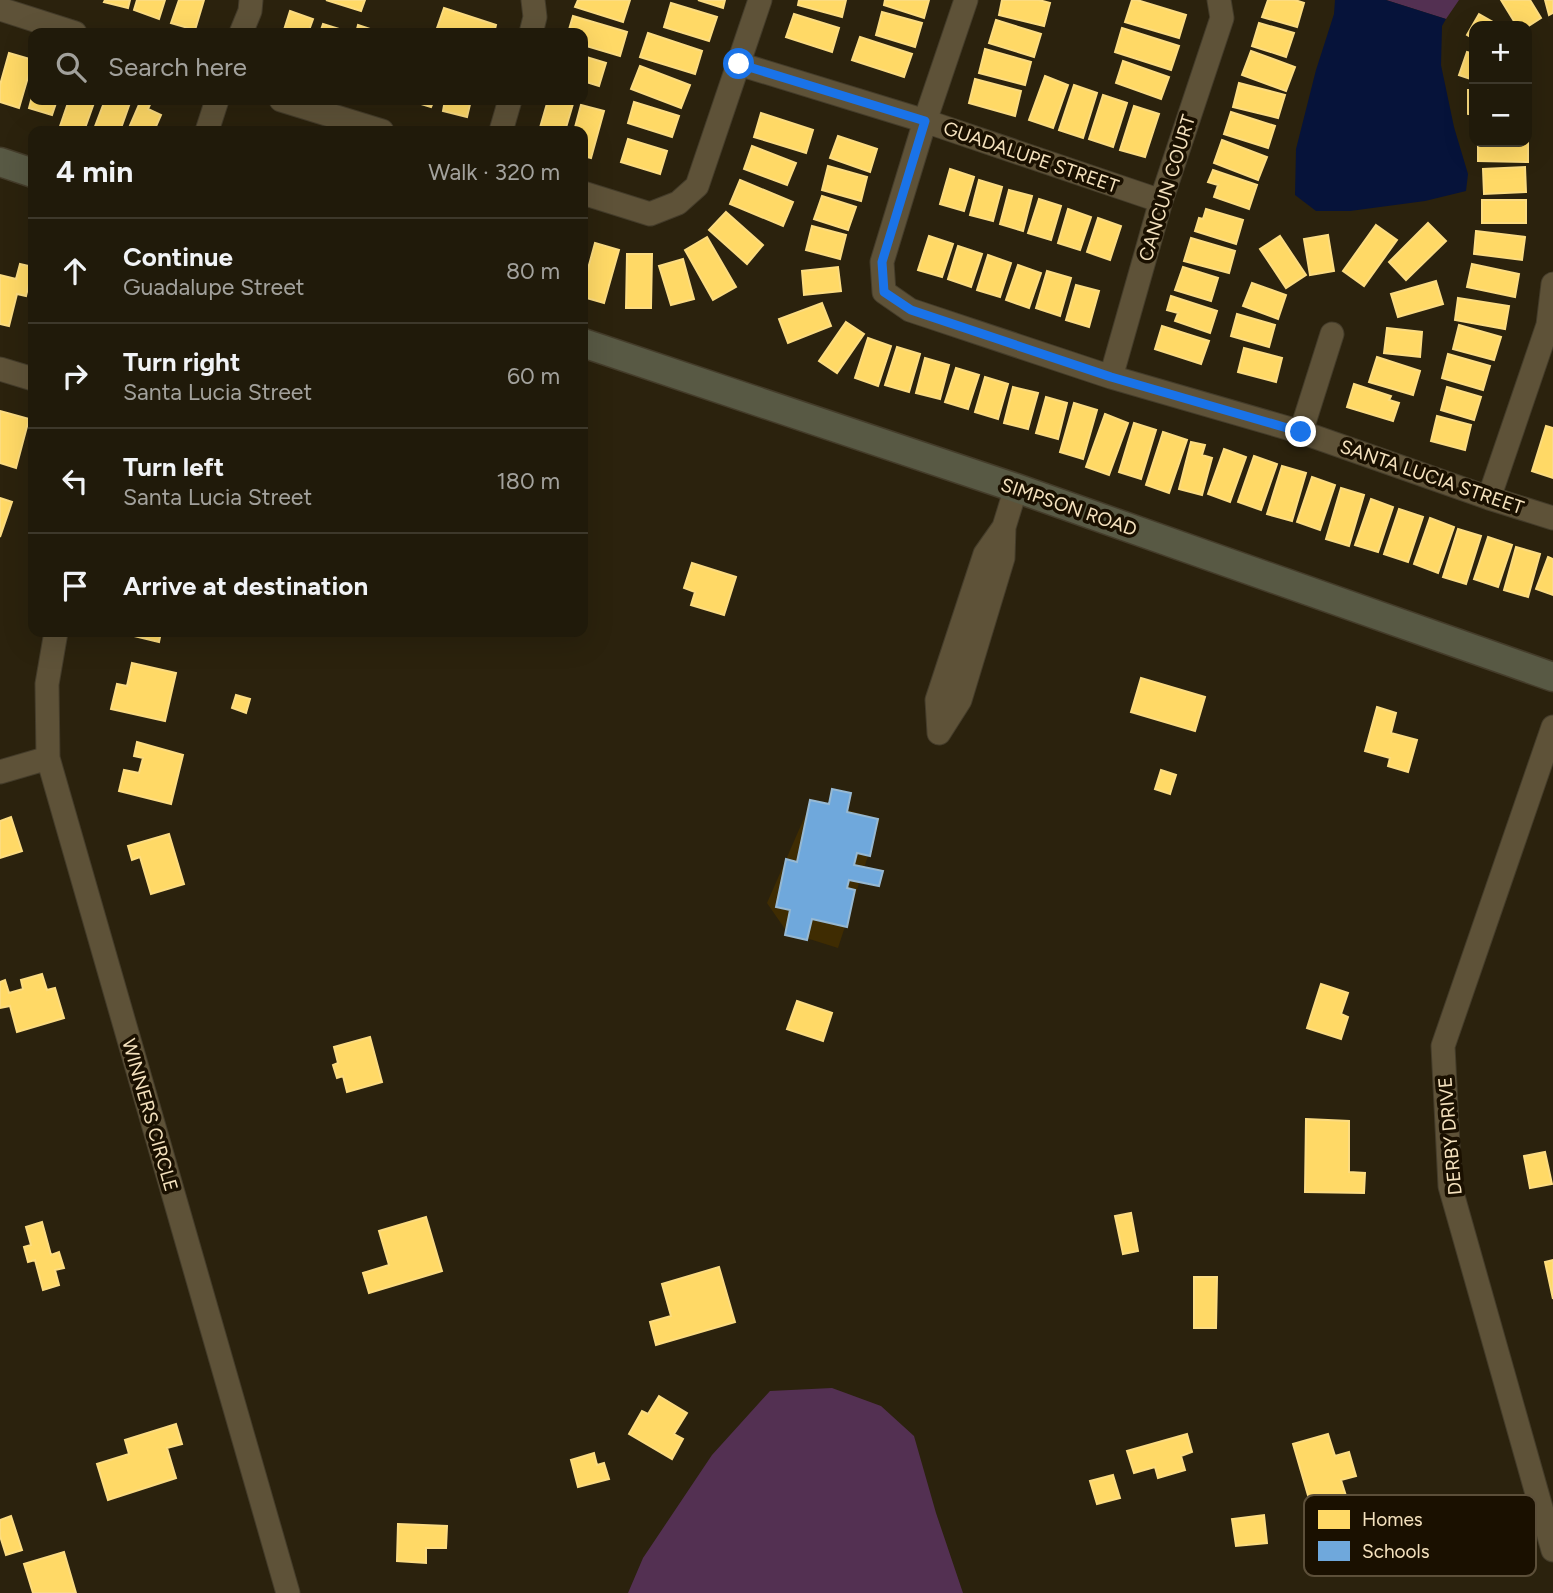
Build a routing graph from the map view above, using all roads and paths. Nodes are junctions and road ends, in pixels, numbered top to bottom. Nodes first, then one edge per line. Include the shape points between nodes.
1 (251, 0) edge
2 (533, 0) edge
3 (760, 0) edge
4 (966, 0) edge
5 (1219, 0) edge
6 (0, 9) edge
7 (59, 28) edge
8 (243, 28) edge
9 (533, 28) edge
10 (739, 64) junction
11 (215, 105) edge
12 (297, 105) edge
13 (509, 105) edge
14 (925, 121) junction
15 (209, 126) edge
16 (366, 126) edge
17 (502, 126) edge
18 (0, 162) edge
19 (28, 171) edge
20 (588, 195) edge
21 (1161, 201) junction
22 (1553, 284) edge
23 (1550, 326) edge
24 (1332, 334) dead end
25 (588, 345) edge
26 (0, 369) edge
27 (28, 377) edge
28 (1111, 377) junction
29 (1301, 432) junction
30 (1016, 488) junction
31 (1489, 498) junction
32 (1553, 518) edge
33 (1004, 527) junction
34 (55, 637) edge
35 (1553, 677) edge
36 (1553, 727) edge
37 (48, 758) junction
38 (0, 772) edge
39 (1553, 1550) edge
40 (288, 1593) edge

1 - 8 street
2 - 9 street
3 - 10 street
4 - 14 street, SANTA LUCIA STREET
5 - 21 street, CANCUN COURT via 1222,18
6 - 7 street
10 - 14 street, GUADALUPE STREET
10 - 20 street via 697,186 678,203 650,214
11 - 15 street
12 - 16 street
13 - 17 street
14 - 21 street, GUADALUPE STREET
14 - 28 street, SANTA LUCIA STREET via 882,262 884,292 911,310
18 - 19 main road
21 - 28 street, CANCUN COURT
22 - 23 street
23 - 31 street
24 - 29 street
25 - 30 main road, SIMPSON ROAD
26 - 27 street
28 - 29 street, SANTA LUCIA STREET
29 - 31 street, SANTA LUCIA STREET
30 - 33 street
30 - 35 main road, SIMPSON ROAD
31 - 32 street, SANTA LUCIA STREET
33 - 33 street via 985,554 937,700 939,733 960,700 1003,558
34 - 37 street, WINNERS CIRCLE via 47,684
36 - 39 street, DERBY DRIVE via 1444,1046 1450,1186
37 - 38 street
37 - 40 street, WINNERS CIRCLE

